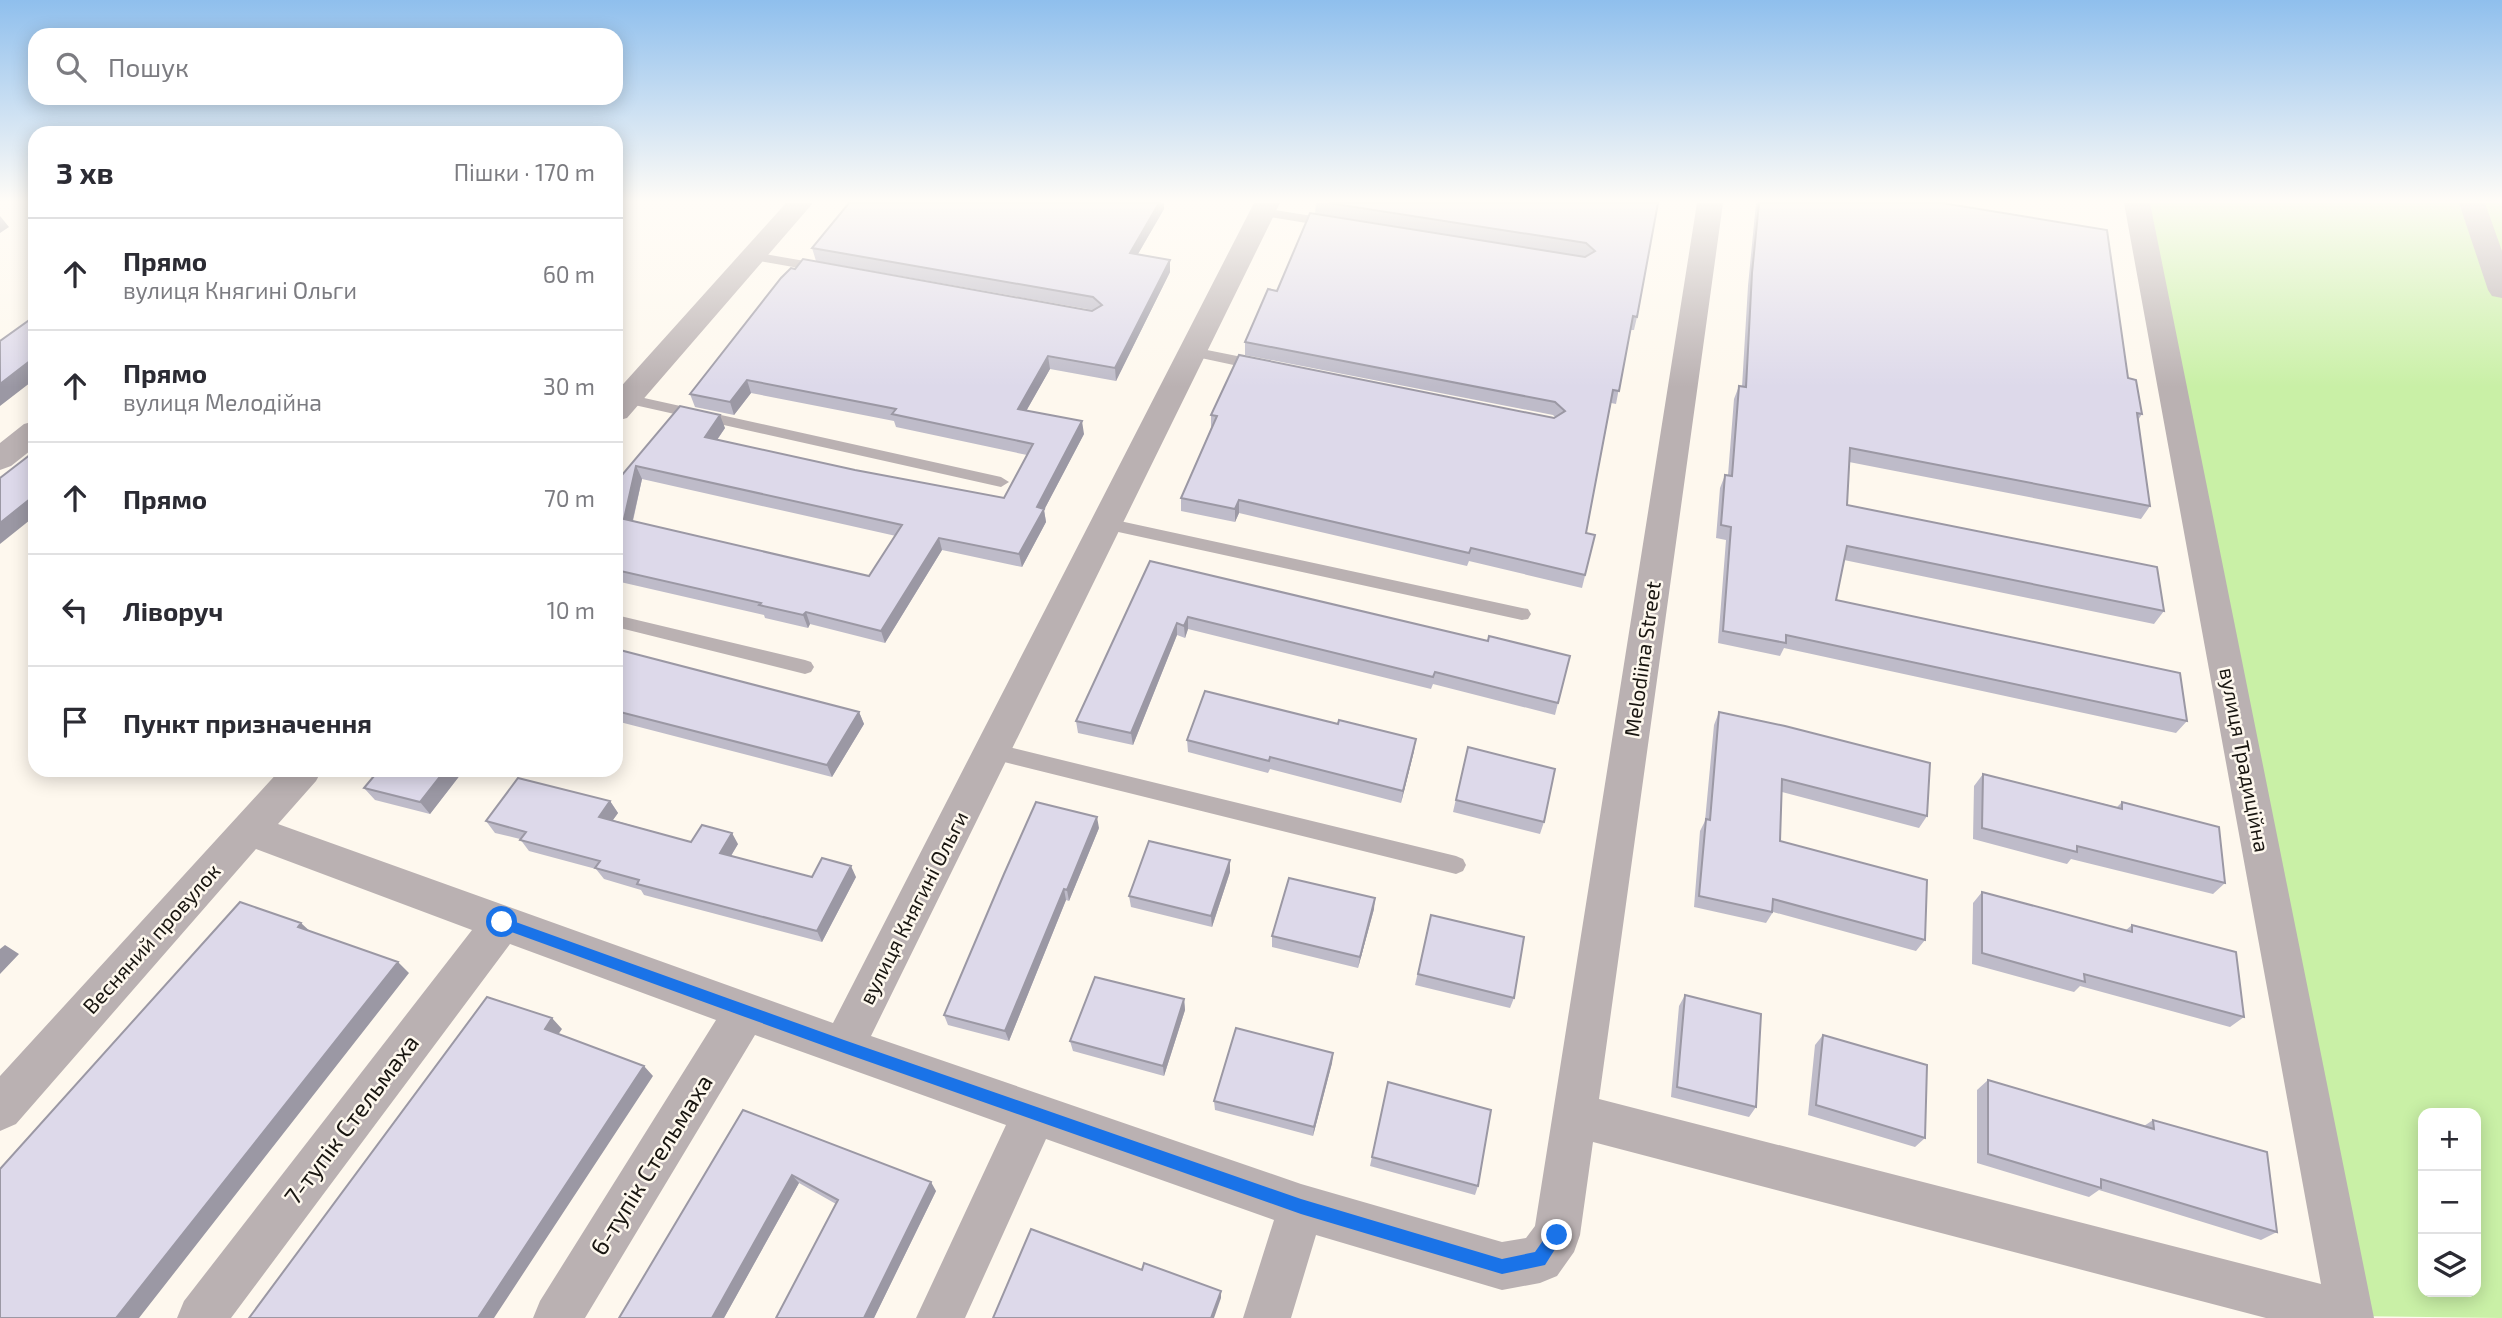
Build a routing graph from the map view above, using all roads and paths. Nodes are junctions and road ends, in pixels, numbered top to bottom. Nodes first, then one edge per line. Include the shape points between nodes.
1 (745, 265) edge
2 (800, 265) edge
3 (1236, 265) edge
4 (1701, 265) edge
5 (2149, 265) edge
6 (2493, 265) edge
7 (835, 271) edge
8 (2502, 290) edge
9 (1192, 352) junction
10 (1272, 368) edge
11 (623, 403) edge
12 (623, 405) edge
13 (28, 437) edge
14 (0, 459) edge
15 (1001, 482) dead end
16 (1106, 524) junction
17 (1522, 614) dead end
18 (623, 623) edge
19 (805, 667) dead end
20 (992, 751) junction
21 (297, 777) edge
22 (249, 830) junction
23 (1456, 865) dead end
24 (502, 922) junction
25 (746, 1011) junction
26 (844, 1047) junction
27 (0, 1109) edge
28 (1035, 1113) junction
29 (1575, 1115) junction
30 (1301, 1207) junction
31 (201, 1318) edge
32 (557, 1318) edge
33 (940, 1318) edge
34 (1267, 1318) edge

1 - 11 street
2 - 7 lane
3 - 9 street, вулиця Княгині Ольги
4 - 29 street, Melodiina Street
5 - 29 street, вулиця Традиційна via 2351,1316
6 - 8 street
9 - 10 lane
9 - 16 street, вулиця Княгині Ольги
12 - 15 lane
13 - 14 street
16 - 17 lane
16 - 20 street, вулиця Княгині Ольги
18 - 19 lane
20 - 23 lane
20 - 26 street, вулиця Княгині Ольги
21 - 22 street, Весняний провулок
22 - 24 street
22 - 27 street, Весняний провулок
24 - 25 street
24 - 31 street, 7-тупік Стельмаха
25 - 26 street
25 - 32 street, 6-тупік Стельмаха
26 - 28 street, Melodiina Street
28 - 30 street, Melodiina Street
28 - 33 street
29 - 30 street, Melodiina Street via 1557,1235 1540,1259 1502,1266
30 - 34 street

